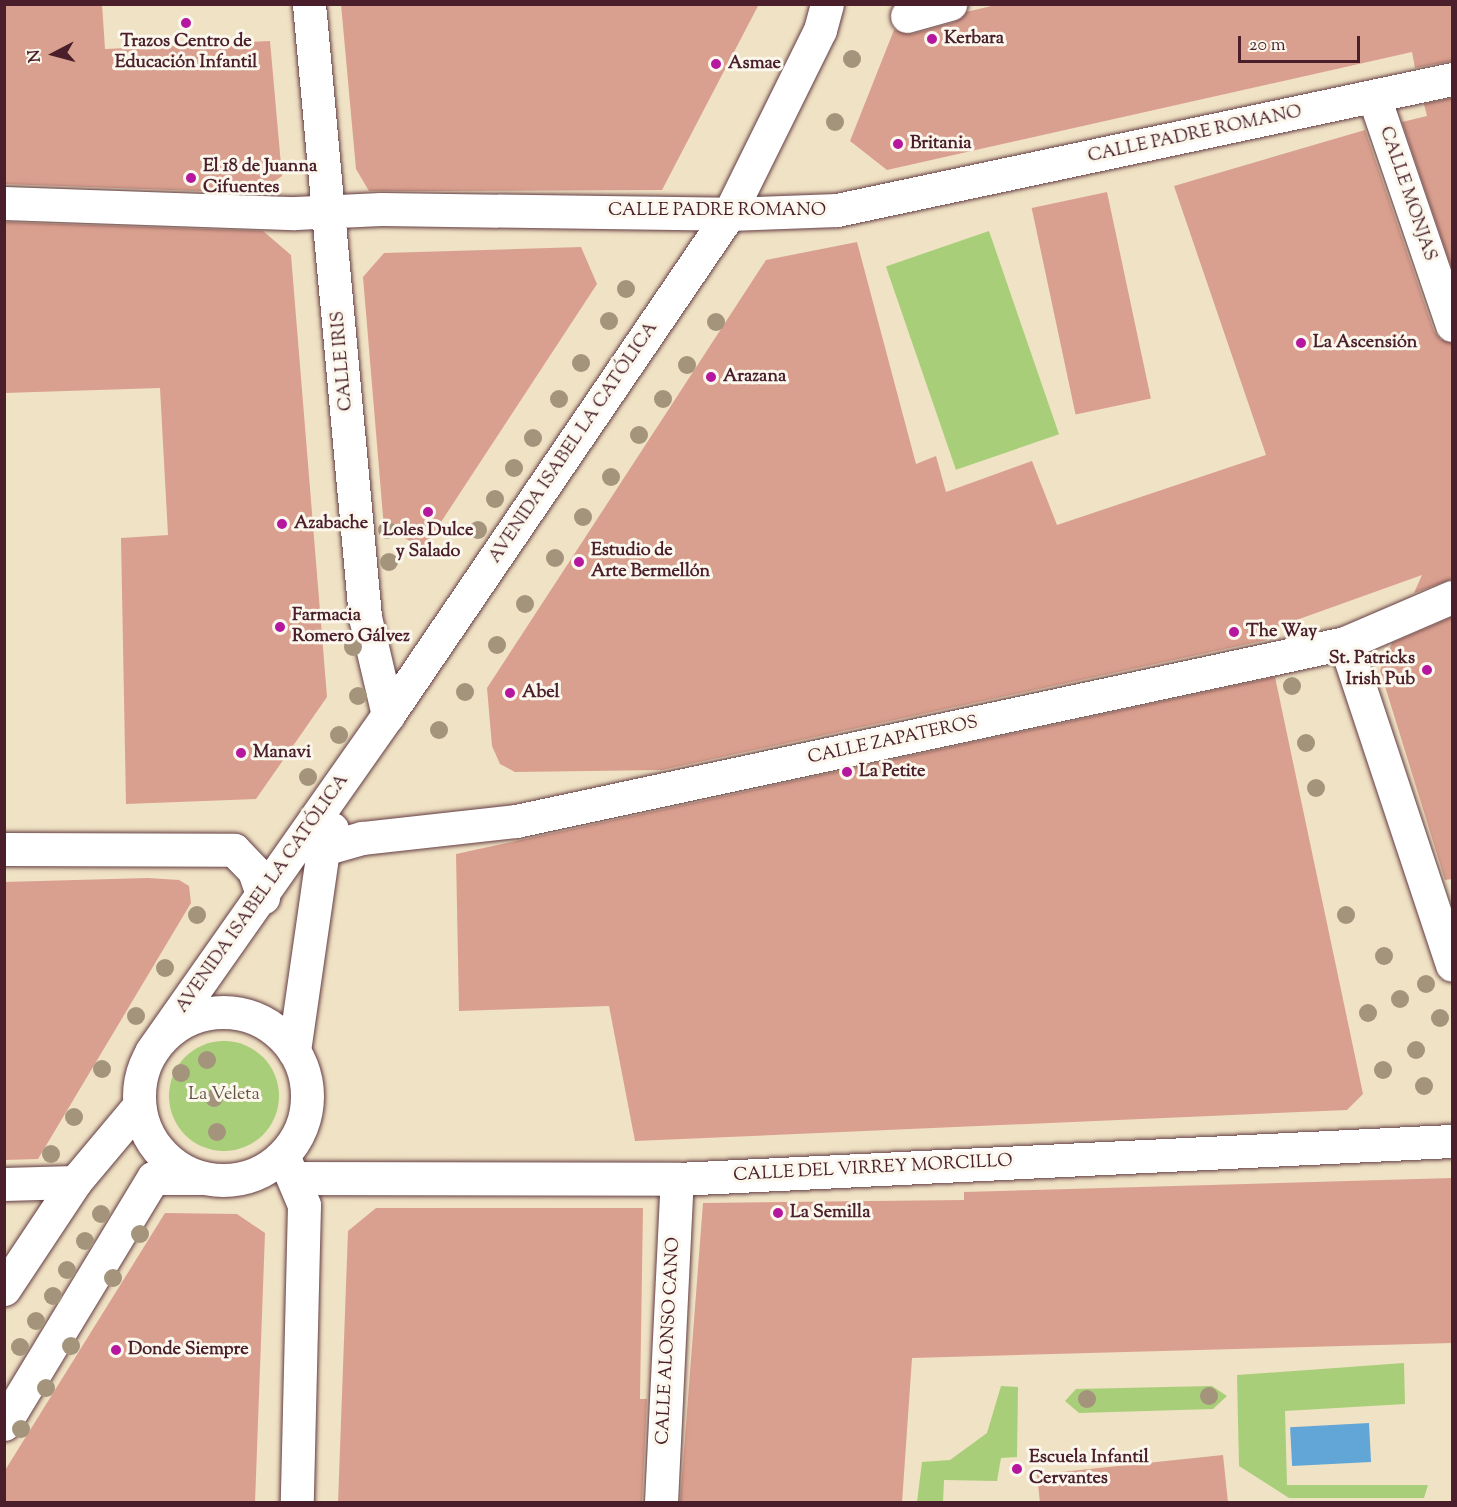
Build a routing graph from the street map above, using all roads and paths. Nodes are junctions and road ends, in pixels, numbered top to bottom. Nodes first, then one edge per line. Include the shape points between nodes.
1 (309, 4) edge
2 (827, 4) edge
3 (950, 4) edge
4 (907, 16) dead end
5 (1452, 79) edge
6 (1374, 97) junction
7 (4, 203) edge
8 (330, 211) junction
9 (729, 214) junction
10 (1452, 325) edge
11 (1452, 597) edge
12 (1345, 644) junction
13 (382, 725) junction
14 (4, 849) edge
15 (323, 849) junction
16 (263, 897) junction
17 (1452, 965) edge
18 (294, 1051) junction
19 (151, 1052) junction
20 (138, 1107) junction
21 (1452, 1141) edge
22 (289, 1167) junction
23 (202, 1178) junction
24 (677, 1179) junction
25 (75, 1182) junction
26 (4, 1184) edge
27 (4, 1289) edge
28 (4, 1424) edge
29 (297, 1503) edge
30 (661, 1503) edge

1 - 8 street, CALLE IRIS
2 - 9 street, AVENIDA ISABEL LA CATÓLICA via 820,30
3 - 4 street
5 - 6 street, CALLE PADRE ROMANO
6 - 9 street, CALLE PADRE ROMANO via 837,210
6 - 10 street, CALLE MONJAS
7 - 8 street, CALLE PADRE ROMANO
8 - 9 street, CALLE PADRE ROMANO
8 - 13 street, CALLE IRIS via 365,617
9 - 13 street, AVENIDA ISABEL LA CATÓLICA
11 - 12 street, CALLE ZAPATEROS
12 - 15 street, CALLE ZAPATEROS via 516,821 362,838
12 - 17 street
13 - 15 street, AVENIDA ISABEL LA CATÓLICA
13 - 16 street, AVENIDA ISABEL LA CATÓLICA
14 - 16 street via 234,850 254,871
15 - 18 street, AVENIDA ISABEL LA CATÓLICA
16 - 19 street, AVENIDA ISABEL LA CATÓLICA
18 - 19 street via 266,1024 239,1013 210,1013 170,1030
18 - 22 street via 305,1078 307,1109
19 - 20 street via 139,1088
20 - 23 street via 159,1151 182,1170
20 - 25 street
21 - 24 street, CALLE DEL VIRREY MORCILLO
22 - 23 street via 230,1180
22 - 24 street, CALLE DEL VIRREY MORCILLO
22 - 29 street via 304,1205
23 - 28 street via 153,1178
24 - 30 street, CALLE ALONSO CANO
25 - 26 street
25 - 27 street

